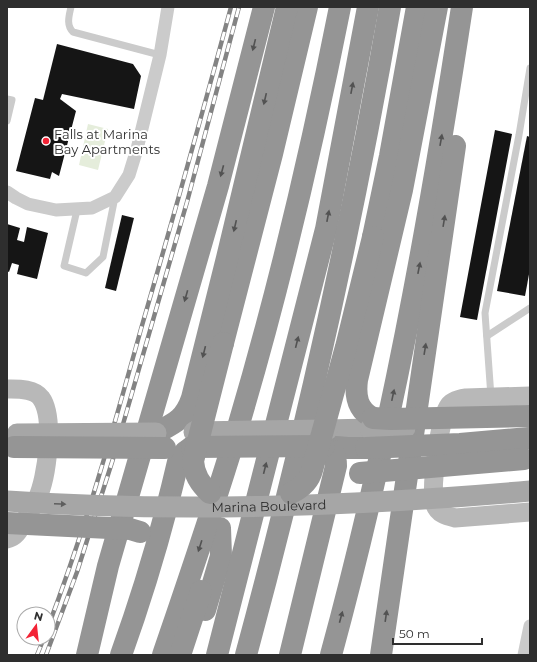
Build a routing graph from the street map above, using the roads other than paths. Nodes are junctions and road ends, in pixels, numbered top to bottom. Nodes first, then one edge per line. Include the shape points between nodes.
1 (71, 7) edge
2 (168, 7) edge
3 (264, 7) edge
4 (287, 7) edge
5 (307, 7) edge
6 (340, 7) edge
7 (352, 7) edge
8 (368, 7) edge
9 (390, 7) edge
10 (417, 7) edge
11 (437, 7) edge
12 (462, 7) edge
13 (475, 7) edge
14 (160, 55) junction
15 (530, 68) edge
16 (7, 99) edge
17 (7, 121) edge
18 (7, 192) edge
19 (115, 197) junction
20 (77, 210) junction
21 (530, 308) edge
22 (487, 336) junction
23 (7, 389) edge
24 (530, 396) edge
25 (491, 397) junction
26 (530, 416) edge
27 (370, 432) junction
28 (163, 438) junction
29 (326, 438) junction
30 (193, 440) junction
31 (11, 441) edge
32 (529, 444) edge
33 (530, 481) edge
34 (7, 487) edge
35 (530, 491) edge
36 (210, 493) junction
37 (290, 493) junction
38 (7, 501) edge
39 (327, 502) junction
40 (530, 512) edge
41 (7, 523) edge
42 (220, 528) junction
43 (248, 533) junction
44 (7, 539) edge
45 (108, 566) junction
46 (144, 589) junction
47 (530, 626) edge
48 (72, 655) edge
49 (87, 655) edge
50 (121, 655) edge
51 (163, 655) edge
52 (180, 655) edge
53 (191, 655) edge
54 (202, 655) edge
55 (217, 655) edge
56 (246, 655) edge
57 (290, 655) edge
58 (331, 655) edge
59 (381, 655) edge
60 (524, 655) edge

1 - 14 lane via 68,22 73,32
2 - 14 street
3 -> 45 highway via 218,186
4 -> 28 highway via 192,398 182,418
5 - 36 highway, bridge via 195,453 195,474
6 -> 51 highway via 324,88 252,378 222,479
7 - 42 highway via 309,213
43 -> 8 highway via 326,229
9 - 56 highway via 336,287 305,424
10 - 37 highway, bridge via 390,156 357,304 312,470 306,483
11 - 27 highway via 402,190 357,380 358,404 365,412
58 -> 12 highway via 362,532 403,348 433,188
59 -> 13 highway
14 - 19 street via 129,175
15 - 22 lane via 485,312
16 - 17 lane via 12,100
18 - 20 street via 28,204 56,210
19 - 20 street via 92,208
19 - 20 lane via 103,257 86,273 64,266
21 - 22 lane
22 - 25 lane
23 - 44 main road via 22,389 41,397 48,418 49,441 45,471 37,498 16,534
24 - 25 main road
25 - 40 main road via 462,398 448,407 436,452 435,505 446,516 455,518
26 - 27 highway, bridge via 391,419
27 - 29 highway via 348,448
27 - 32 highway, bridge via 460,444
28 - 30 highway
28 - 31 highway, bridge
29 - 30 highway, bridge
29 - 39 highway via 336,462
30 - 46 highway via 178,462
32 - 39 highway, bridge via 360,473 339,485
33 - 37 main road, Marina Boulevard via 365,492
34 - 36 main road, Marina Boulevard
38 -> 35 main road, Marina Boulevard, bridge via 145,507 269,507 412,501
36 - 37 main road, Marina Boulevard
39 - 57 highway
41 - 46 highway, bridge via 130,529 140,532 146,543
42 - 52 highway
42 - 53 highway via 221,556
43 - 54 highway via 230,562
43 - 55 highway
45 - 48 highway
45 - 49 highway
46 - 50 highway
47 - 60 street

